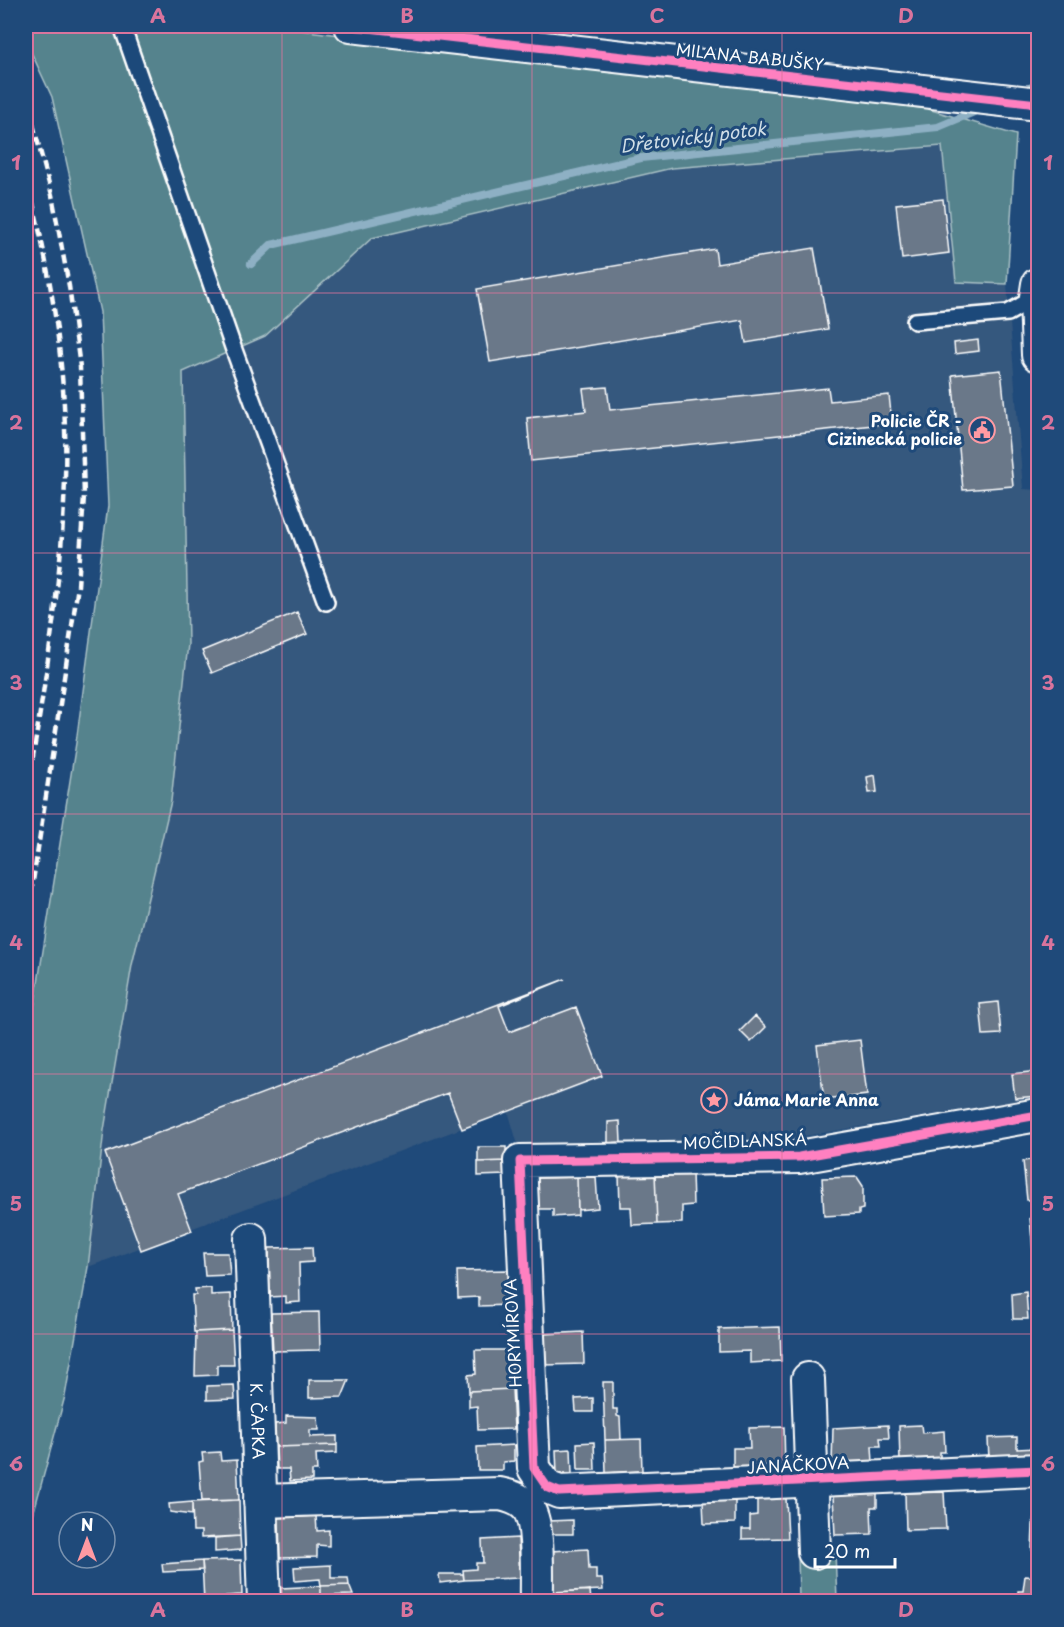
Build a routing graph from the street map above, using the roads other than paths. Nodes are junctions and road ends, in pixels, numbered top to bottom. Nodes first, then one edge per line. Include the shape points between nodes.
1 (122, 26) edge
2 (351, 26) edge
3 (1038, 104) edge
4 (1037, 291) edge
5 (915, 321) dead end
6 (1038, 355) edge
7 (326, 602) dead end
8 (1038, 1114) edge
9 (520, 1161) joint
10 (251, 1239) dead end
11 (808, 1379) dead end
12 (1038, 1470) edge
13 (811, 1480) junction
14 (559, 1492) joint
15 (260, 1501) junction
16 (814, 1552) dead end
17 (264, 1602) edge
18 (537, 1602) edge

1 - 7 lane
2 - 3 street, MILANA BABUŠKY
4 - 5 lane via 1008,313
4 - 6 street
8 - 9 street, MOČIDLANSKÁ via 799,1157
9 - 14 street, HORYMÍROVA via 534,1468 547,1487
10 - 15 street, K. ČAPKA
11 - 13 street
12 - 13 street, JANÁČKOVA
13 - 14 street, JANÁČKOVA
13 - 16 street
15 - 17 street, K. ČAPKA
15 - 18 street via 513,1496 526,1505 534,1523

